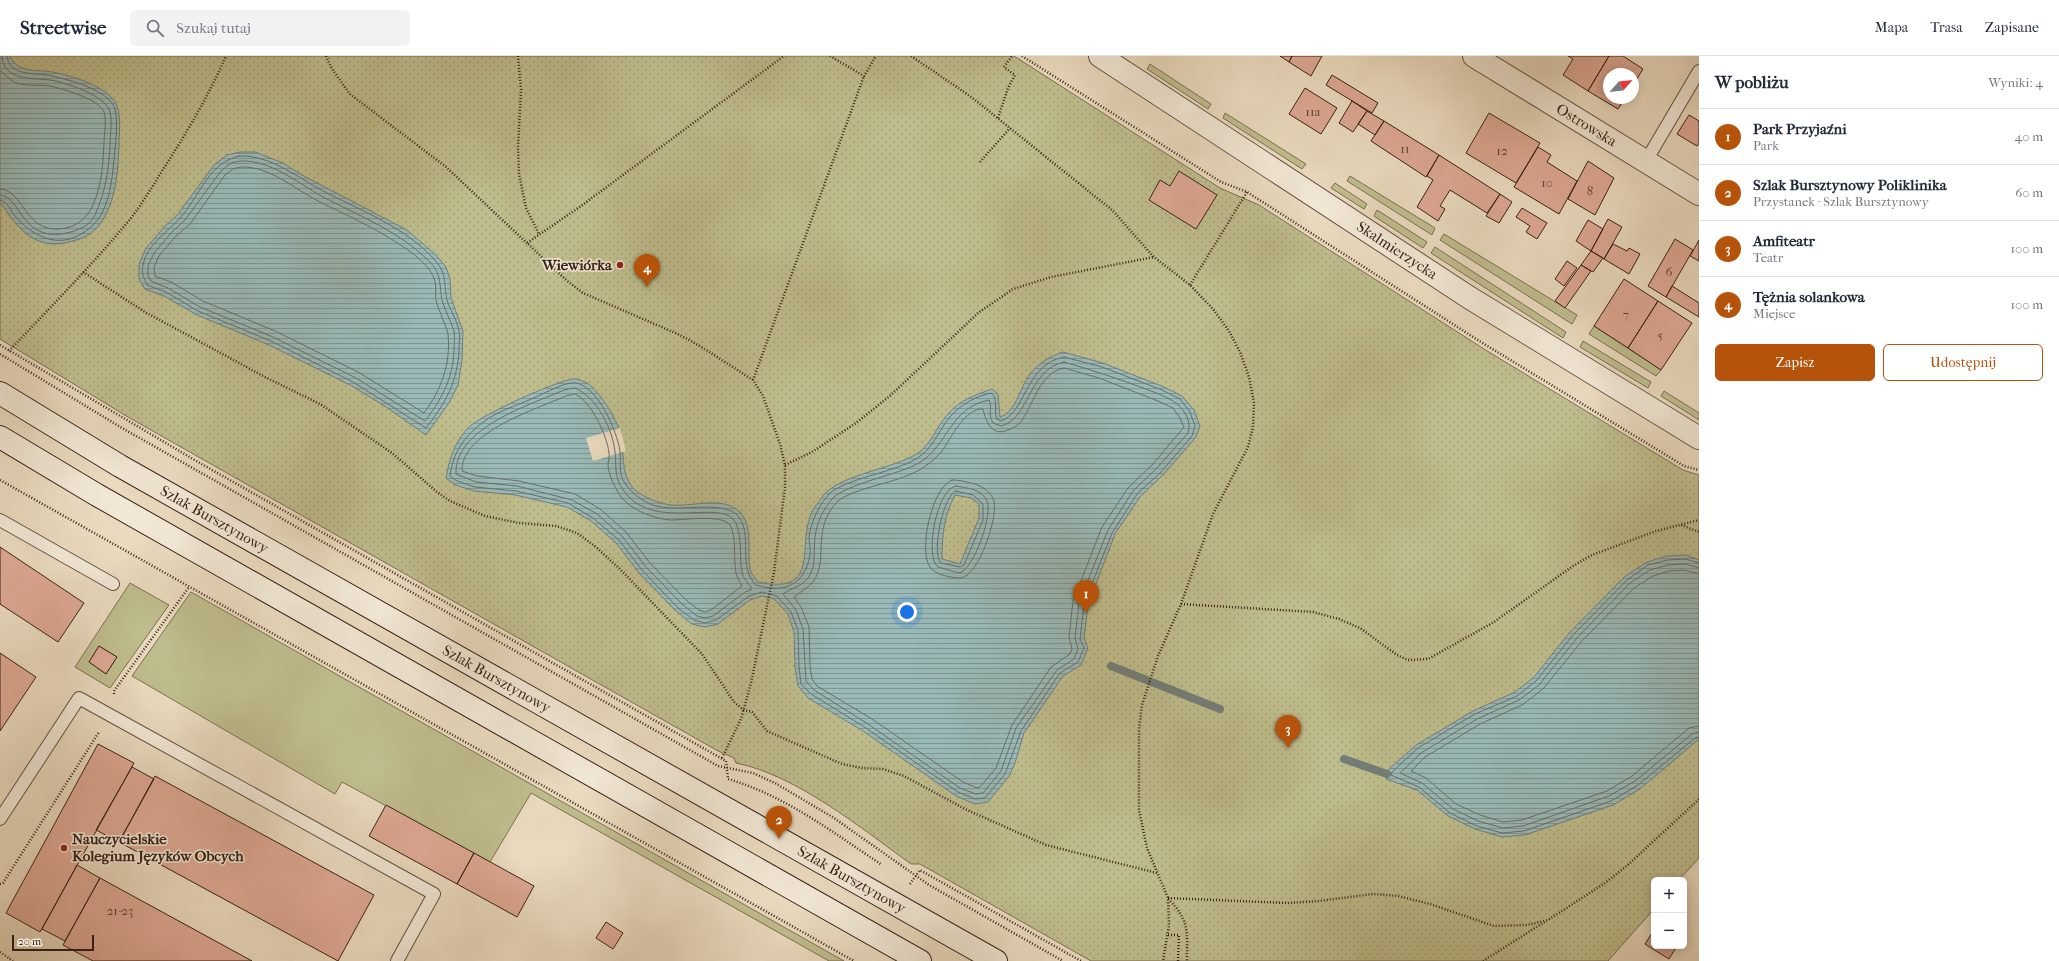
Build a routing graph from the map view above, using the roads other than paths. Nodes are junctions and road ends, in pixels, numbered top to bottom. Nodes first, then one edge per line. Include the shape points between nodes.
1 (1100, 56) edge
2 (1474, 56) edge
3 (1699, 71) edge
4 (1646, 161) junction
5 (1699, 194) edge
6 (0, 393) edge
7 (0, 437) edge
8 (1699, 438) edge
9 (0, 520) edge
10 (113, 584) dead end
11 (0, 819) edge
12 (397, 961) edge
13 (920, 961) edge
14 (996, 961) edge

1 - 8 main road, Skalmierzycka via 1477,302
2 - 4 main road, Ostrowska
3 - 4 lane
4 - 5 main road, Ostrowska
6 - 14 main road, Szlak Bursztynowy via 120,466
7 - 13 main road via 104,499
9 - 10 lane
11 - 12 lane via 79,698 434,894

